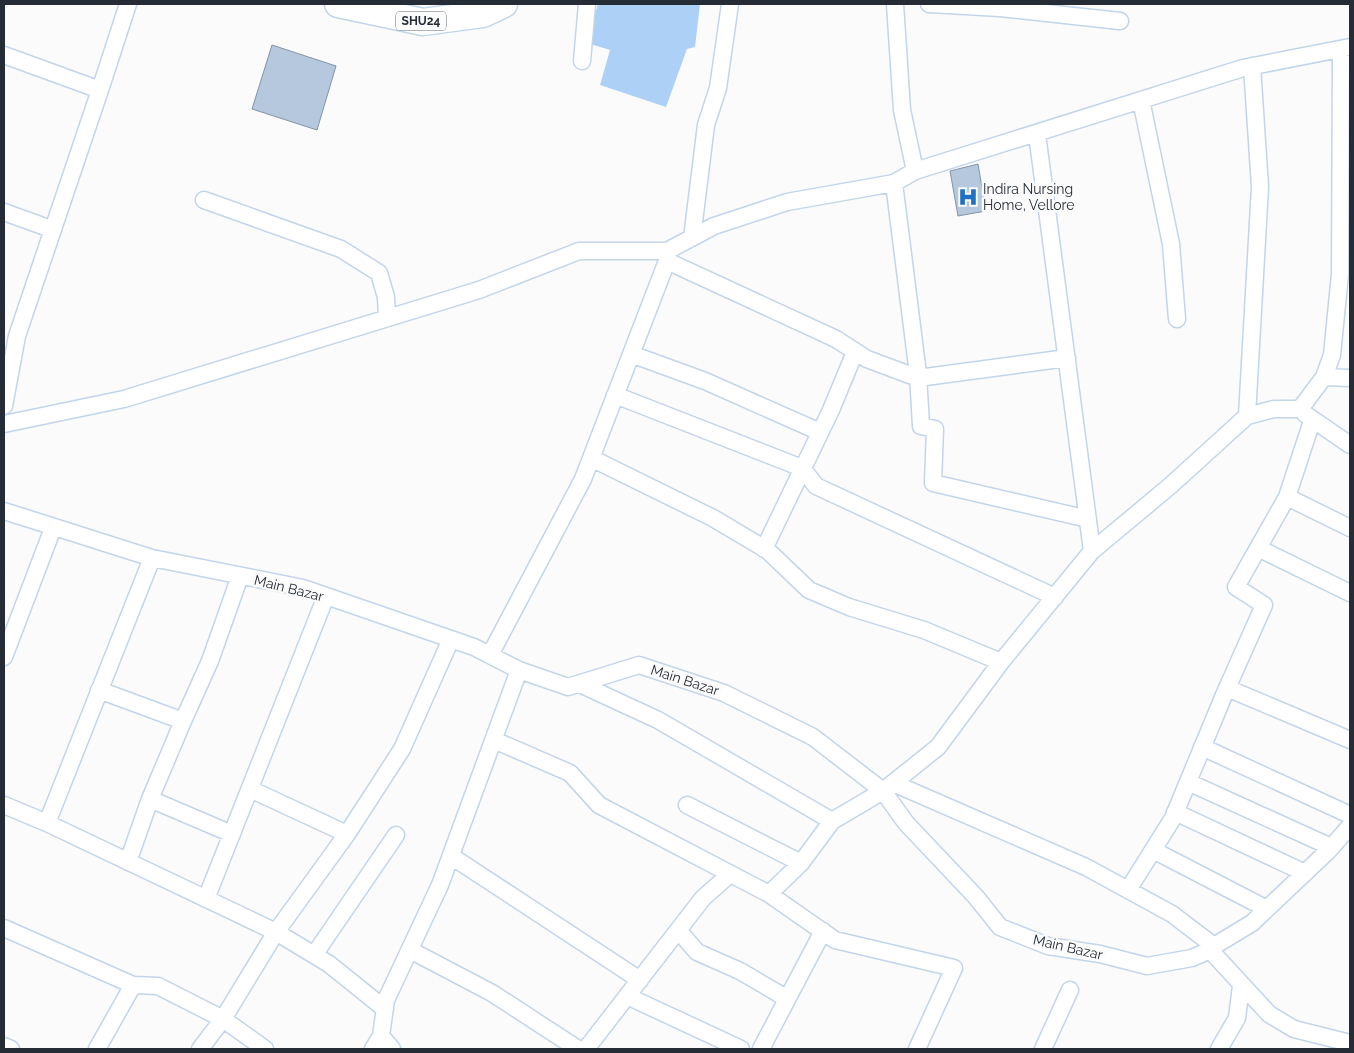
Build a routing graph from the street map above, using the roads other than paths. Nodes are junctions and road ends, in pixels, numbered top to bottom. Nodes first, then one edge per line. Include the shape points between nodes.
1 (128, 4) edge
2 (338, 4) edge
3 (504, 4) edge
4 (587, 4) edge
5 (730, 4) edge
6 (895, 4) edge
7 (929, 4) edge
8 (1120, 21) dead end
9 (1346, 48) edge
10 (4, 55) edge
11 (582, 61) dead end
12 (1252, 66) junction
13 (100, 90) junction
14 (1141, 100) junction
15 (1037, 134) junction
16 (915, 171) junction
17 (894, 183) junction
18 (204, 200) dead end
19 (4, 212) edge
20 (51, 230) junction
21 (692, 238) junction
22 (667, 256) junction
23 (387, 318) junction
24 (1177, 319) dead end
25 (11, 333) edge
26 (855, 352) junction
27 (631, 354) junction
28 (1067, 358) junction
29 (1324, 377) junction
30 (918, 378) junction
31 (1350, 378) edge
32 (615, 395) junction
33 (4, 406) edge
34 (1300, 409) junction
35 (1248, 416) junction
36 (1312, 421) junction
37 (4, 424) edge
38 (820, 432) junction
39 (1350, 445) edge
40 (591, 458) junction
41 (802, 468) junction
42 (1287, 497) junction
43 (4, 511) edge
44 (1088, 519) junction
45 (53, 528) junction
46 (1350, 528) edge
47 (1258, 548) junction
48 (764, 549) junction
49 (1092, 551) junction
50 (152, 558) junction
51 (240, 576) junction
52 (1350, 593) edge
53 (326, 596) junction
54 (1054, 596) junction
55 (10, 620) edge
56 (451, 639) junction
57 (490, 655) junction
58 (4, 657) edge
59 (1000, 662) junction
60 (519, 670) junction
61 (580, 684) junction
62 (1227, 688) junction
63 (100, 690) junction
64 (183, 721) junction
65 (494, 740) junction
66 (1350, 740) edge
67 (1202, 747) junction
68 (1188, 782) junction
69 (888, 787) junction
70 (250, 788) junction
71 (150, 799) junction
72 (687, 804) dead end
73 (4, 805) edge
74 (1175, 812) junction
75 (1350, 815) edge
76 (832, 821) junction
77 (47, 823) junction
78 (1350, 826) edge
79 (232, 834) junction
80 (347, 834) junction
81 (396, 835) dead end
82 (1331, 847) junction
83 (1153, 850) junction
84 (451, 856) junction
85 (128, 862) junction
86 (801, 863) junction
87 (1304, 873) junction
88 (729, 875) junction
89 (1128, 890) junction
90 (769, 894) junction
91 (206, 899) junction
92 (1267, 909) junction
93 (4, 928) edge
94 (678, 930) junction
95 (823, 931) junction
96 (276, 932) junction
97 (1212, 948) junction
98 (410, 950) junction
99 (314, 955) junction
100 (640, 980) junction
101 (133, 985) junction
102 (1241, 986) junction
103 (1070, 990) dead end
104 (627, 996) junction
105 (786, 998) junction
106 (385, 1009) junction
107 (223, 1019) junction
108 (377, 1043) edge
109 (1350, 1043) edge
110 (4, 1046) edge
111 (11, 1049) edge
112 (98, 1049) edge
113 (200, 1049) edge
114 (265, 1049) edge
115 (392, 1049) edge
116 (585, 1049) edge
117 (742, 1049) edge
118 (761, 1049) edge
119 (918, 1049) edge
120 (1044, 1049) edge
121 (1219, 1049) edge

1 - 13 street
2 - 3 main road, SHU24 via 423,22 483,14
4 - 11 street
5 - 21 street via 718,88 706,125
6 - 16 street via 902,110
7 - 8 street
9 - 12 street
9 - 29 street via 1340,274 1332,355
10 - 13 street
12 - 14 street
12 - 35 street via 1260,187
13 - 20 street
14 - 15 street
14 - 24 street via 1170,244
15 - 16 street
15 - 28 street
16 - 17 street
17 - 21 street via 787,202 714,226
17 - 30 street
18 - 23 street via 341,249 379,273 386,297
19 - 20 street
20 - 25 street
21 - 22 street
22 - 23 street via 579,251 479,290
22 - 26 street via 836,339
22 - 27 street
23 - 37 street via 124,400
25 - 33 street
26 - 30 street
26 - 38 street
27 - 32 street
27 - 38 street via 705,380
28 - 30 street
28 - 44 street
29 - 31 street
29 - 34 street
30 - 44 street via 921,426 936,429 933,483
32 - 40 street
32 - 41 street
34 - 35 street via 1274,409
34 - 36 street
35 - 49 street
36 - 39 street
36 - 42 street
38 - 41 street
40 - 48 street via 713,518
40 - 57 street
41 - 48 street
41 - 54 street via 816,486
42 - 46 street
42 - 47 street
43 - 45 street, Main Bazar
44 - 49 street
45 - 50 street, Main Bazar
45 - 55 street
47 - 52 street
47 - 62 street via 1236,586 1264,606
48 - 59 street via 809,590 849,607 924,630
49 - 54 street
50 - 51 street, Main Bazar
50 - 63 street
51 - 53 street, Main Bazar
51 - 64 street via 210,661
53 - 56 street, Main Bazar
53 - 70 street
54 - 59 street
55 - 58 street
56 - 57 street, Main Bazar
56 - 80 street via 402,749
57 - 60 street, Main Bazar
59 - 69 street via 938,747
60 - 61 street, Main Bazar via 568,688
60 - 65 street
61 - 69 street, Main Bazar via 639,665 724,693 813,737
61 - 76 street via 658,720
62 - 66 street
62 - 67 street
63 - 64 street
63 - 77 street
64 - 71 street
65 - 84 street
65 - 88 street via 570,773 599,805
67 - 68 street
67 - 75 street
68 - 74 street
68 - 82 street
69 - 76 street
69 - 89 street via 1086,867
69 - 97 street, Main Bazar via 906,823 1000,927 1048,946 1147,966 1192,958
70 - 79 street
70 - 80 street
71 - 79 street
71 - 85 street
72 - 86 street
73 - 77 street
74 - 83 street
74 - 87 street
76 - 86 street
77 - 85 street
78 - 82 street, Main Bazar
79 - 91 street
80 - 96 street
81 - 99 street
82 - 87 street, Main Bazar
83 - 89 street
83 - 92 street
84 - 98 street
84 - 100 street
85 - 91 street
86 - 90 street
87 - 92 street, Main Bazar
88 - 90 street
88 - 94 street via 703,898
89 - 97 street via 1172,914
90 - 95 street
91 - 96 street
92 - 97 street, Main Bazar via 1252,923
93 - 101 street
94 - 100 street
94 - 105 street via 697,952 740,971
95 - 105 street
95 - 119 street via 835,940 954,968
96 - 99 street
96 - 107 street
97 - 102 street
98 - 106 street via 386,1000
98 - 116 street via 492,993
99 - 106 street
100 - 104 street
101 - 107 street via 158,986
101 - 112 street
102 - 109 street via 1270,1014 1294,1029
102 - 121 street via 1237,1018
103 - 120 street
104 - 116 street
104 - 117 street
105 - 118 street
106 - 108 street
107 - 113 street
107 - 114 street
108 - 115 street
110 - 111 street

